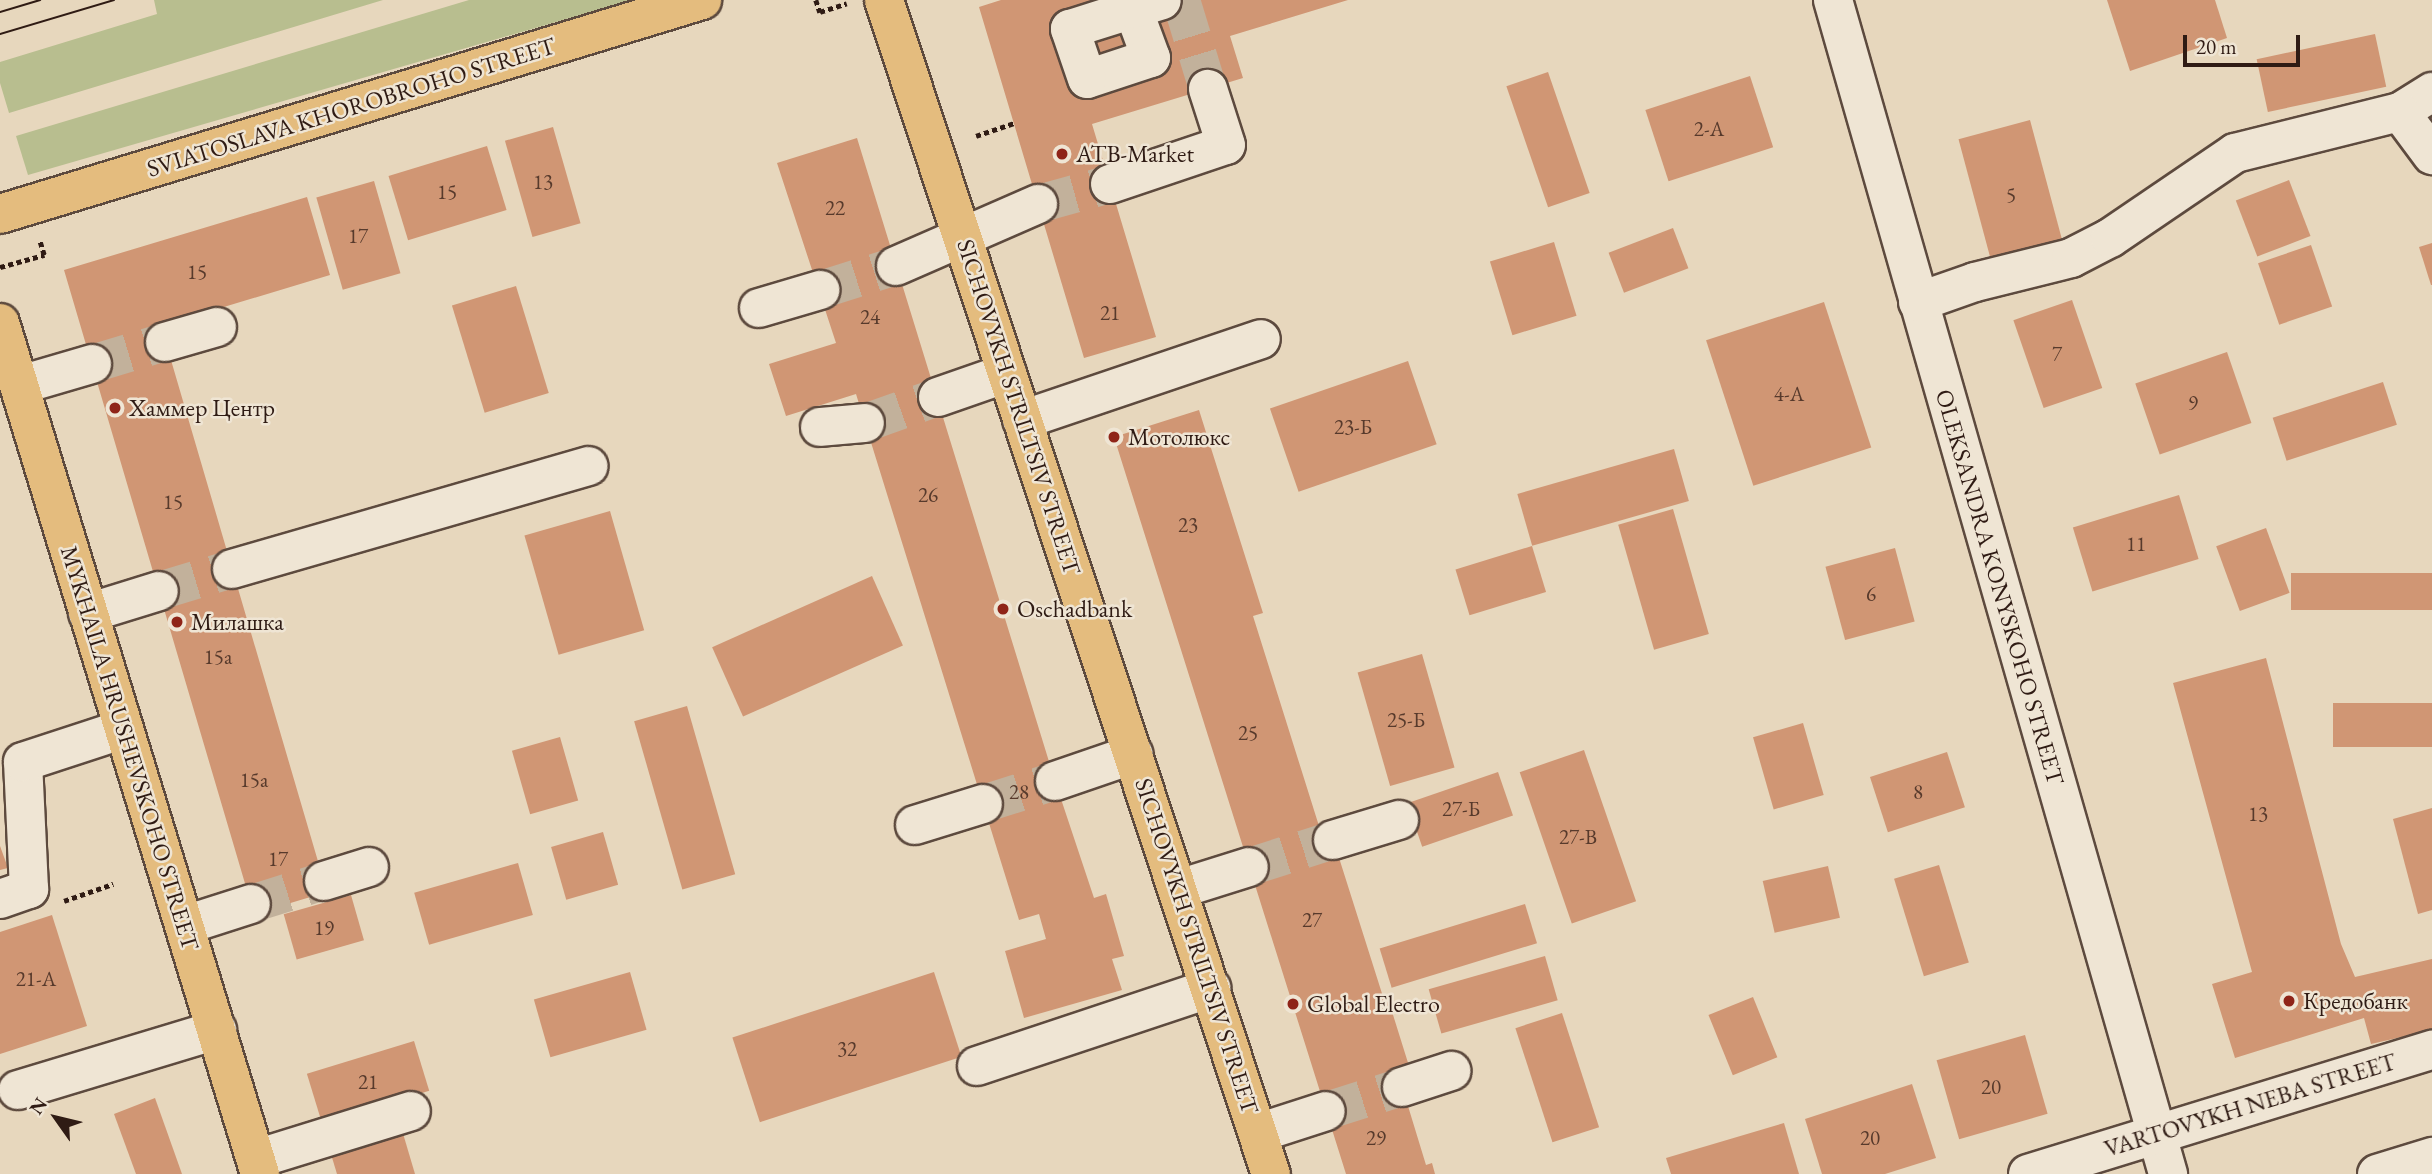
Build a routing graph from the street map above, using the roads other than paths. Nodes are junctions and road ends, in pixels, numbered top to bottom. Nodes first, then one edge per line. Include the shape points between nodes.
1 (702, 0) edge
2 (884, 0) edge
3 (1833, 0) edge
4 (1208, 89) tunnel mouth
5 (2432, 92) edge
6 (2400, 112) junction
7 (2432, 155) edge
8 (1110, 184) tunnel mouth
9 (1038, 204) tunnel mouth
10 (0, 214) edge
11 (962, 237) junction
12 (896, 265) tunnel mouth
13 (820, 290) tunnel mouth
14 (1918, 302) junction
15 (759, 308) dead end
16 (0, 323) edge
17 (217, 327) dead end
18 (1261, 339) dead end
19 (165, 342) tunnel mouth
20 (92, 364) tunnel mouth
21 (1007, 373) junction
22 (20, 386) junction
23 (938, 397) tunnel mouth
24 (1023, 420) junction
25 (865, 424) tunnel mouth
26 (820, 427) dead end
27 (588, 466) dead end
28 (232, 569) tunnel mouth
29 (159, 591) tunnel mouth
30 (88, 613) junction
31 (124, 729) junction
32 (1135, 754) junction
33 (1055, 780) tunnel mouth
34 (983, 804) tunnel mouth
35 (1399, 820) dead end
36 (915, 825) dead end
37 (1333, 840) tunnel mouth
38 (369, 867) dead end
39 (1249, 867) tunnel mouth
40 (324, 881) tunnel mouth
41 (1179, 889) junction
42 (0, 899) edge
43 (251, 904) tunnel mouth
44 (185, 925) junction
45 (1211, 988) junction
46 (217, 1030) junction
47 (2432, 1050) edge
48 (977, 1066) dead end
49 (1451, 1071) dead end
50 (1402, 1087) tunnel mouth
51 (18, 1090) dead end
52 (411, 1111) dead end
53 (1326, 1111) tunnel mouth
54 (2156, 1132) junction
55 (1258, 1133) junction
56 (2432, 1157) edge
57 (258, 1167) edge
58 (1271, 1174) edge
59 (2028, 1174) edge
60 (2168, 1174) edge
61 (2377, 1174) edge

1 - 10 main road, SVIATOSLAVA KHOROBROHO STREET
2 - 11 main road, SICHOVYKH STRILTSIV STREET
3 - 14 street, OLEKSANDRA KONYSKOHO STREET
4 - 8 street via 1226,145
5 - 6 street
6 - 7 street
6 - 14 street via 2235,153 2110,238 2071,258
9 - 11 street
11 - 12 street
11 - 21 main road, SICHOVYKH STRILTSIV STREET
13 - 15 street
14 - 54 street, OLEKSANDRA KONYSKOHO STREET
16 - 22 main road, MYKHAILA HRUSHEVSKOHO STREET
17 - 19 street
18 - 24 street
20 - 22 street
21 - 23 street
21 - 24 main road, SICHOVYKH STRILTSIV STREET
22 - 30 main road, MYKHAILA HRUSHEVSKOHO STREET
24 - 32 main road, SICHOVYKH STRILTSIV STREET
25 - 26 street
27 - 28 street
29 - 30 street
30 - 31 main road, MYKHAILA HRUSHEVSKOHO STREET
31 - 42 street via 23,762 29,889
31 - 44 main road, MYKHAILA HRUSHEVSKOHO STREET
32 - 33 street
32 - 41 main road, SICHOVYKH STRILTSIV STREET
34 - 36 street
35 - 37 street
38 - 40 street
39 - 41 street
41 - 45 main road, SICHOVYKH STRILTSIV STREET
43 - 44 street
44 - 46 main road, MYKHAILA HRUSHEVSKOHO STREET
45 - 48 street
45 - 55 main road, SICHOVYKH STRILTSIV STREET
46 - 51 street
46 - 57 main road, MYKHAILA HRUSHEVSKOHO STREET
47 - 54 street, VARTOVYKH NEBA STREET
49 - 50 street
52 - 57 street
53 - 55 street
54 - 59 street, VARTOVYKH NEBA STREET
54 - 60 street, OLEKSANDRA KONYSKOHO STREET
55 - 58 main road, SICHOVYKH STRILTSIV STREET
56 - 61 street

